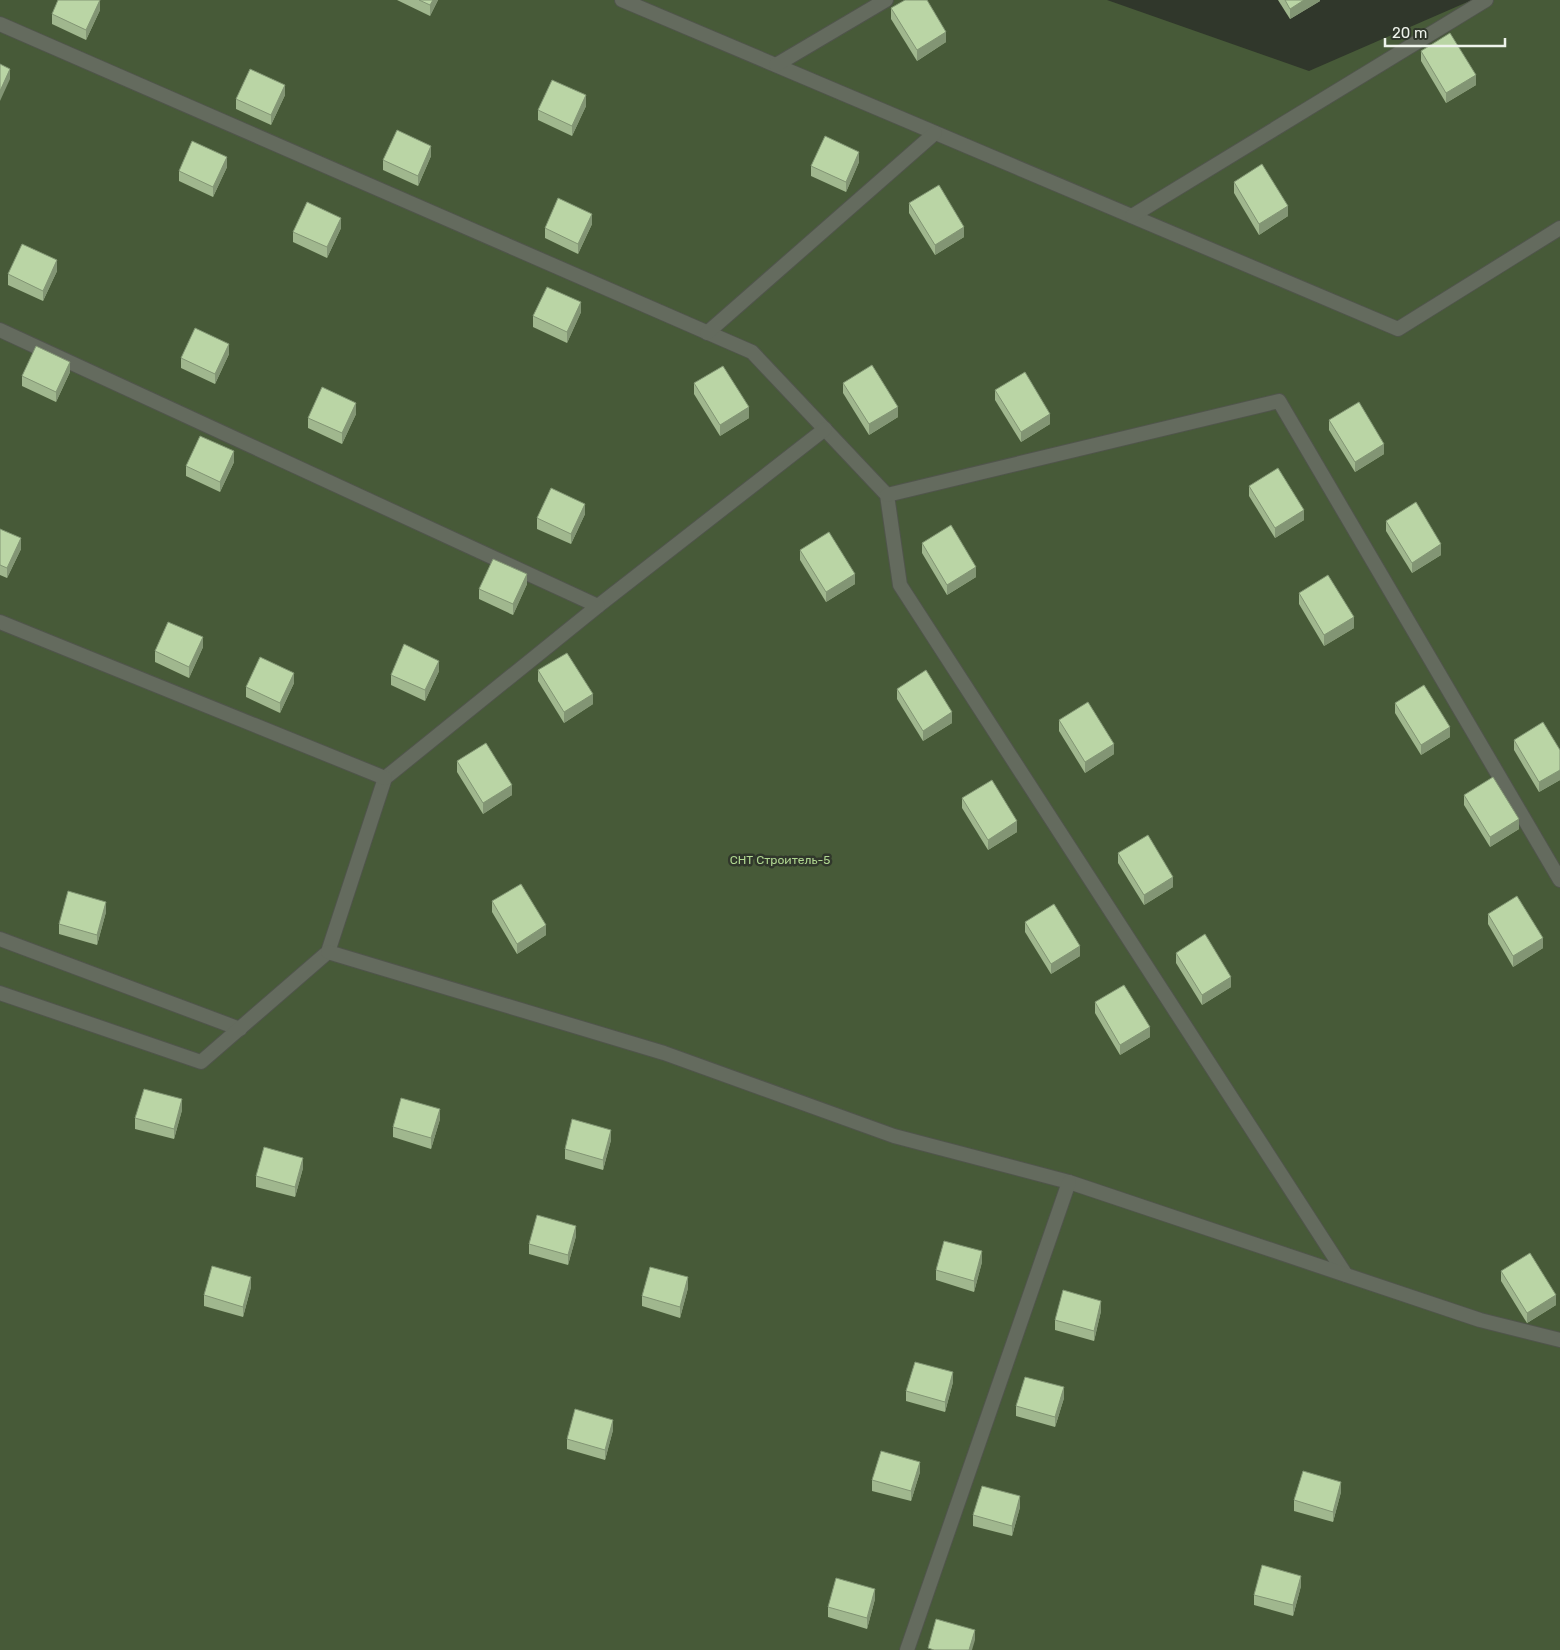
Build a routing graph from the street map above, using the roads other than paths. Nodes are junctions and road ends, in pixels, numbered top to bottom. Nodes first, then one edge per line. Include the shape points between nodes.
1 (622, 0) edge
2 (886, 0) edge
3 (1486, 0) edge
4 (0, 24) edge
5 (776, 66) junction
6 (935, 133) junction
7 (1132, 216) junction
8 (1560, 228) edge
9 (0, 330) edge
10 (707, 333) junction
11 (825, 429) junction
12 (888, 495) junction
13 (598, 606) junction
14 (0, 622) edge
15 (385, 778) junction
16 (1560, 880) edge
17 (0, 939) edge
18 (328, 952) junction
19 (0, 993) edge
20 (240, 1029) junction
21 (1069, 1182) junction
22 (1346, 1275) junction
23 (1560, 1340) edge
24 (907, 1650) edge

1 - 5 street
2 - 5 street
3 - 7 street
4 - 10 street
5 - 6 street
6 - 7 street
6 - 10 street
7 - 8 street via 1398,329
9 - 13 street
10 - 11 street via 752,352
11 - 12 street
11 - 13 street
12 - 16 street via 1279,401
12 - 22 street via 900,585
13 - 15 street
14 - 15 street
15 - 18 street
17 - 20 street
18 - 20 street
18 - 21 street via 664,1053 894,1136
19 - 20 street via 201,1062
21 - 22 street
21 - 24 street
22 - 23 street via 1480,1320

